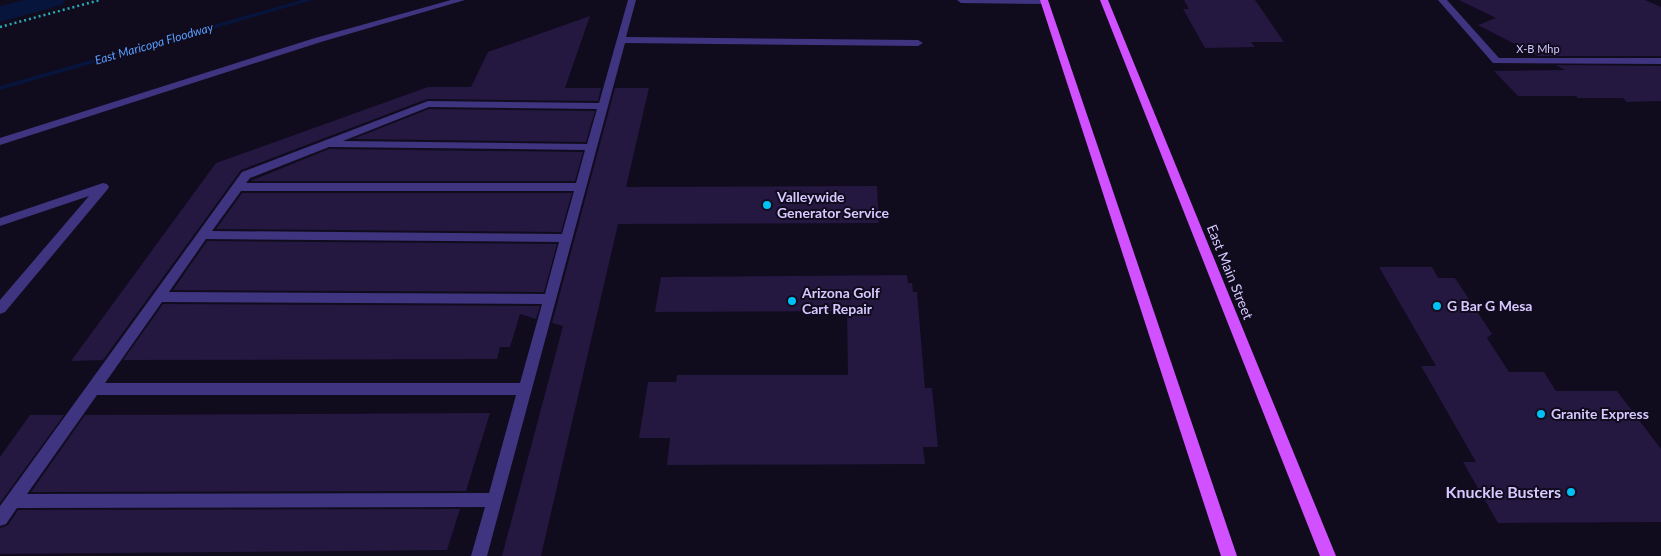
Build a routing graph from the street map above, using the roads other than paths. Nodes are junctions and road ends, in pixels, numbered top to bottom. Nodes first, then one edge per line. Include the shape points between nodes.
1 (461, 0) edge
2 (632, 0) edge
3 (961, 0) edge
4 (1044, 0) edge
5 (1104, 0) edge
6 (1442, 0) edge
7 (621, 40) junction
8 (918, 43) dead end
9 (1661, 61) edge
10 (603, 106) junction
11 (0, 142) edge
12 (325, 144) junction
13 (592, 147) junction
14 (238, 187) junction
15 (581, 187) junction
16 (0, 222) edge
17 (203, 235) junction
18 (566, 238) junction
19 (159, 298) junction
20 (550, 298) junction
21 (0, 309) edge
22 (525, 388) junction
23 (93, 389) junction
24 (494, 500) junction
25 (13, 501) junction
26 (0, 519) edge
27 (478, 556) edge
28 (1229, 556) edge
29 (1328, 556) edge

1 - 11 lane via 318,40
2 - 7 lane
3 - 4 lane
4 - 28 main road
5 - 29 main road, East Main Street
6 - 9 lane, X-B Mhp via 1496,61
7 - 8 lane
7 - 10 lane
10 - 12 lane via 428,104
10 - 13 lane
12 - 13 lane
12 - 14 lane via 246,175
13 - 15 lane
14 - 15 lane
14 - 17 lane
15 - 18 lane
16 - 21 lane via 103,187
17 - 18 lane
17 - 19 lane
18 - 20 lane
19 - 20 lane
19 - 23 lane
20 - 22 lane
22 - 23 lane
22 - 24 lane
23 - 25 lane
24 - 25 lane
24 - 27 lane
25 - 26 lane

